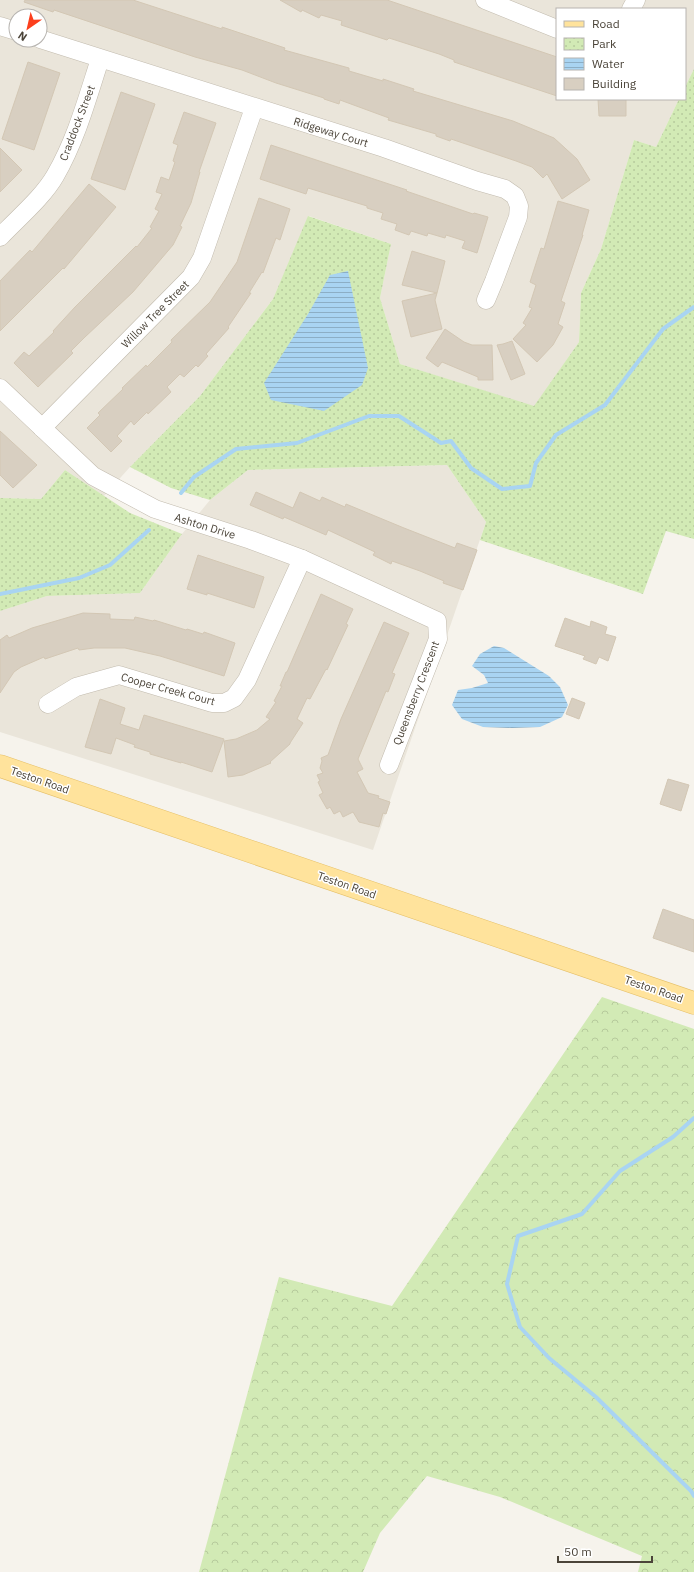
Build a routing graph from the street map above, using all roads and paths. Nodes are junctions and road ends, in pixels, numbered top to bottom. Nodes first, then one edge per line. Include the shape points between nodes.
1 (485, 0) edge
2 (556, 28) edge
3 (48, 42) edge
4 (100, 59) junction
5 (254, 108) junction
6 (0, 237) edge
7 (486, 300) dead end
8 (0, 388) edge
9 (42, 428) junction
10 (302, 559) junction
11 (437, 621) joint
12 (48, 704) dead end
13 (389, 765) dead end
14 (0, 766) edge
15 (694, 1003) edge

1 - 2 street
3 - 4 street, Ridgeway Court
4 - 5 street, Ridgeway Court
4 - 6 street, Craddock Street via 77,128 54,177
5 - 7 street, Ridgeway Court via 384,148 505,189 515,196 519,206 518,217
5 - 9 street, Willow Tree Street via 202,258 191,277
8 - 9 street, Ashton Drive
9 - 10 street, Ashton Drive via 93,476 155,509
10 - 11 street, Ashton Drive
10 - 12 street, Cooper Creek Court via 247,680 234,698 224,703 212,703 119,675 76,687
11 - 13 street, Queensberry Crescent via 438,639
14 - 15 main road, Teston Road

